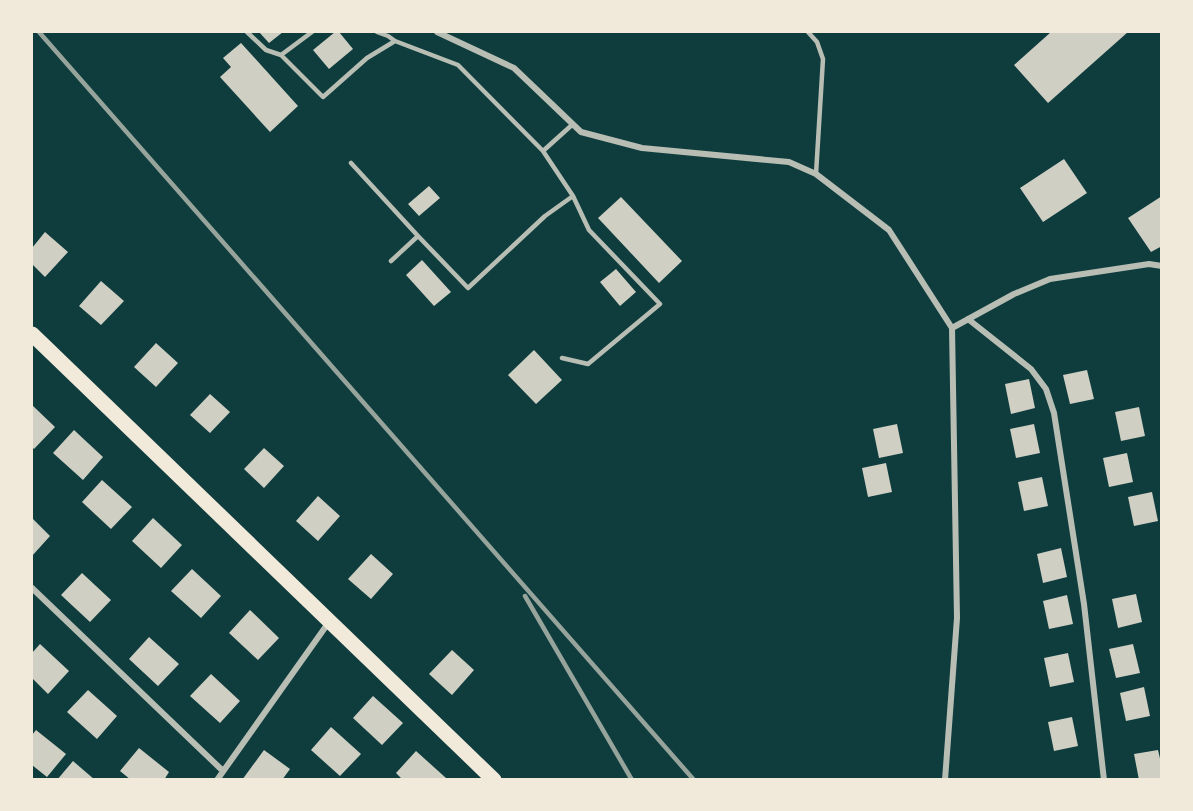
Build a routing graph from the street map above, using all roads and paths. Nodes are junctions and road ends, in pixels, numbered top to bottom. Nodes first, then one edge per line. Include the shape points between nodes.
1 (247, 32) edge
2 (312, 32) edge
3 (377, 32) edge
4 (437, 32) edge
5 (808, 32) edge
6 (395, 41) junction
7 (281, 55) junction
8 (573, 124) junction
9 (543, 151) junction
10 (351, 163) dead end
11 (816, 174) junction
12 (573, 196) junction
13 (418, 236) junction
14 (391, 261) dead end
15 (1161, 266) edge
16 (968, 319) junction
17 (952, 328) junction
18 (32, 334) edge
19 (562, 358) dead end
20 (32, 588) edge
21 (329, 621) junction
22 (223, 771) junction
23 (217, 780) edge
24 (494, 780) edge
25 (945, 780) edge
26 (1104, 780) edge

1 - 7 lane via 266,50
2 - 7 lane
3 - 6 lane
4 - 8 street via 514,68
5 - 11 lane via 817,42 823,59
6 - 7 lane via 367,58 324,97
6 - 9 lane via 458,64
8 - 9 lane
8 - 11 street via 581,132 642,148 789,162
9 - 12 lane
10 - 13 lane
11 - 17 street via 889,230
12 - 13 lane via 544,216 468,288
12 - 19 lane via 589,230 660,304 588,364
13 - 14 lane
15 - 16 street via 1149,264 1050,279
16 - 17 street
16 - 26 street via 1031,369 1046,389 1054,413 1084,603
17 - 25 street via 957,618
18 - 21 main road
20 - 22 street
21 - 22 street
21 - 24 main road
22 - 23 street

